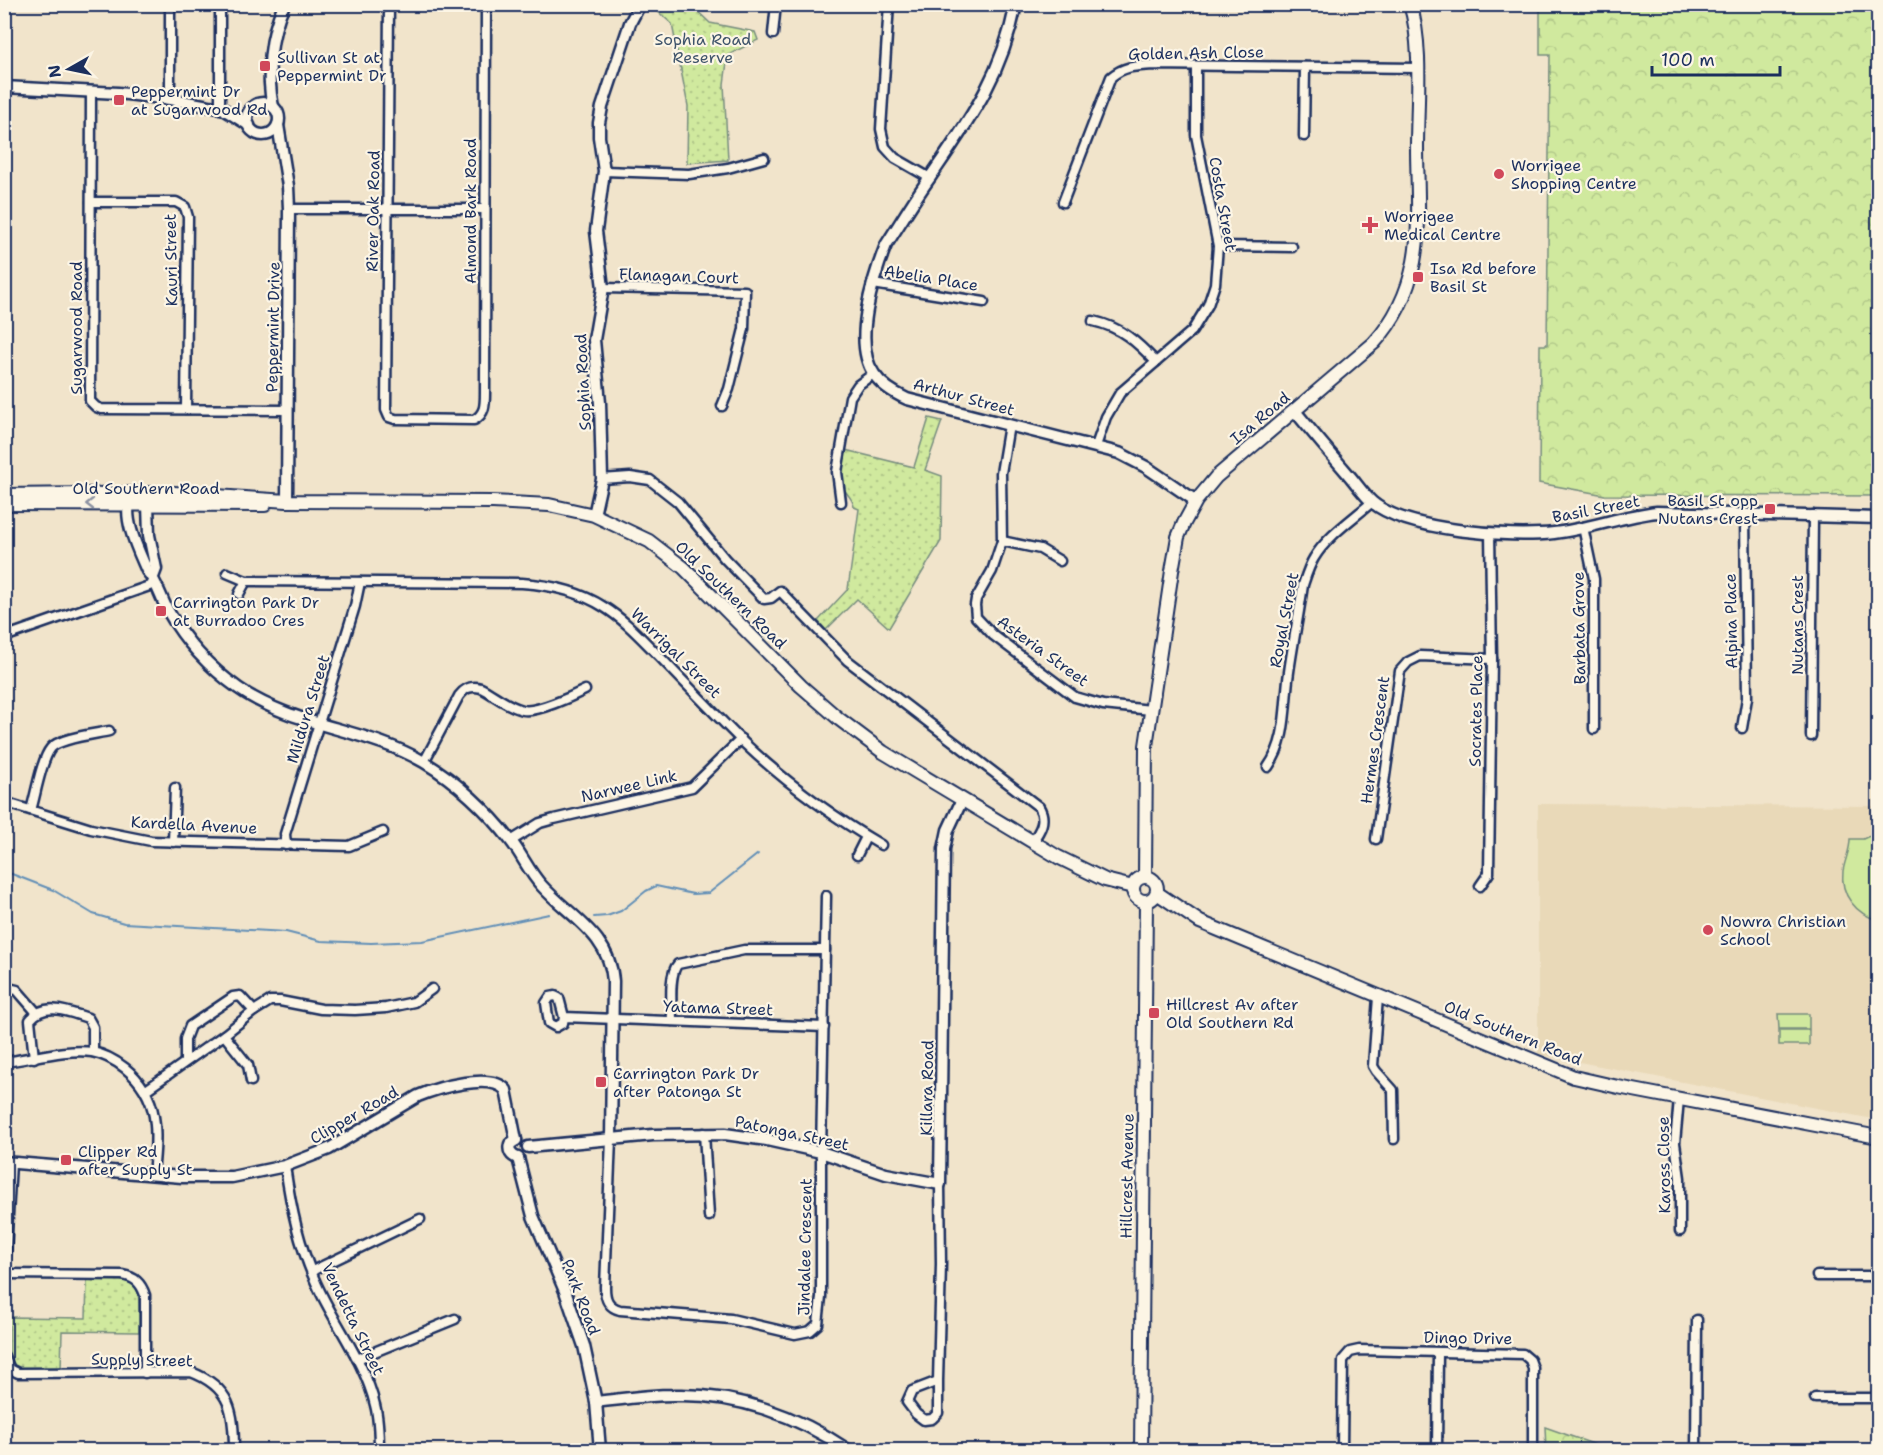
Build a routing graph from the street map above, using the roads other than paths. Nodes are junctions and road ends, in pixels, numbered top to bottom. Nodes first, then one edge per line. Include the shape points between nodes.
1 (170, 4) edge
2 (220, 4) edge
3 (284, 4) edge
4 (389, 4) edge
5 (486, 4) edge
6 (640, 4) edge
7 (776, 4) edge
8 (890, 4) edge
9 (1016, 4) edge
10 (1410, 4) edge
11 (773, 34) dead end
12 (1196, 66) junction
13 (1305, 67) junction
14 (1417, 68) junction
15 (269, 75) junction
16 (4, 87) edge
17 (91, 91) junction
18 (170, 99) junction
19 (255, 106) junction
20 (273, 107) junction
21 (223, 109) junction
22 (249, 125) junction
23 (278, 125) junction
24 (261, 135) junction
25 (1304, 136) dead end
26 (281, 154) junction
27 (764, 158) dead end
28 (603, 171) junction
29 (930, 178) junction
30 (91, 202) junction
31 (1063, 202) dead end
32 (389, 208) junction
33 (289, 209) junction
34 (485, 209) junction
35 (1218, 246) junction
36 (1292, 247) dead end
37 (873, 284) junction
38 (603, 288) junction
39 (984, 302) dead end
40 (1093, 321) dead end
41 (1156, 362) junction
42 (873, 374) junction
43 (722, 406) dead end
44 (186, 409) junction
45 (287, 410) junction
46 (1295, 411) junction
47 (480, 417) joint
48 (1009, 425) junction
49 (1096, 446) junction
50 (602, 479) junction
51 (4, 495) edge
52 (131, 498) junction
53 (287, 501) junction
54 (1196, 501) junction
55 (841, 502) dead end
56 (1372, 502) junction
57 (4, 504) edge
58 (148, 504) junction
59 (1745, 514) junction
60 (594, 515) junction
61 (1813, 515) junction
62 (1878, 518) edge
63 (1583, 527) junction
64 (1490, 533) junction
65 (1002, 541) junction
66 (1060, 561) dead end
67 (227, 573) dead end
68 (154, 580) junction
69 (246, 581) junction
70 (360, 582) junction
71 (239, 594) dead end
72 (4, 637) edge
73 (1492, 659) junction
74 (585, 690) dead end
75 (1151, 710) junction
76 (319, 722) junction
77 (1742, 728) dead end
78 (1594, 729) dead end
79 (109, 731) dead end
80 (1811, 736) dead end
81 (741, 740) junction
82 (424, 762) junction
83 (1268, 767) dead end
84 (175, 788) dead end
85 (962, 800) junction
86 (4, 802) edge
87 (31, 810) junction
88 (384, 832) dead end
89 (866, 837) junction
90 (1376, 839) dead end
91 (512, 841) junction
92 (173, 842) junction
93 (1032, 843) junction
94 (286, 845) junction
95 (881, 845) dead end
96 (857, 855) dead end
97 (1145, 876) junction
98 (1480, 886) dead end
99 (1133, 887) junction
100 (1157, 893) junction
101 (826, 896) dead end
102 (1146, 902) junction
103 (825, 950) junction
104 (4, 987) edge
105 (432, 989) dead end
106 (1378, 997) junction
107 (254, 1011) junction
108 (37, 1013) junction
109 (564, 1017) dead end
110 (611, 1020) junction
111 (672, 1021) junction
112 (824, 1027) junction
113 (224, 1035) junction
114 (93, 1052) junction
115 (34, 1058) junction
116 (185, 1061) junction
117 (4, 1062) edge
118 (250, 1081) dead end
119 (146, 1089) junction
120 (1679, 1099) junction
121 (705, 1133) junction
122 (1878, 1137) edge
123 (611, 1139) junction
124 (1394, 1139) dead end
125 (516, 1140) junction
126 (528, 1147) junction
127 (821, 1152) junction
128 (518, 1158) junction
129 (8, 1162) edge
130 (285, 1166) junction
131 (153, 1174) junction
132 (940, 1184) junction
133 (709, 1216) dead end
134 (420, 1220) dead end
135 (1680, 1231) dead end
136 (312, 1271) junction
137 (5, 1274) edge
138 (1816, 1276) dead end
139 (1878, 1276) edge
140 (4, 1286) edge
141 (455, 1319) dead end
142 (1697, 1320) dead end
143 (1438, 1353) junction
144 (4, 1356) edge
145 (357, 1359) junction
146 (145, 1373) junction
147 (938, 1381) junction
148 (1815, 1398) dead end
149 (1878, 1398) edge
150 (596, 1402) junction
151 (234, 1450) edge
152 (379, 1450) edge
153 (600, 1450) edge
154 (848, 1450) edge
155 (1141, 1450) edge
156 (1342, 1450) edge
157 (1437, 1450) edge
158 (1533, 1450) edge
159 (1696, 1450) edge

1 - 18 street
2 - 21 street
3 - 15 street via 274,35
4 - 32 street, River Oak Road
5 - 34 street, Almond Bark Road
6 - 28 street, Sophia Road via 602,107 599,136
7 - 11 street
8 - 29 street via 881,129 885,147 895,158
9 - 29 street via 1002,56 984,97
10 - 14 main road, Isa Road
12 - 13 street, Golden Ash Close
12 - 31 street, Golden Ash Close via 1133,66 1120,69 1111,77
12 - 35 street, Costa Street via 1197,144
13 - 14 street, Golden Ash Close
13 - 25 street
14 - 46 main road, Isa Road via 1417,237 1406,292 1391,322 1374,343
15 - 19 street
15 - 20 street
16 - 17 street
17 - 18 street
17 - 30 street, Sugarwood Road
18 - 21 street
19 - 20 street
19 - 21 street
19 - 22 street via 248,116
20 - 23 street via 279,115
21 - 22 street
22 - 24 street
23 - 24 street via 272,133
23 - 26 street, Peppermint Drive
24 - 26 street
26 - 33 street, Peppermint Drive
27 - 28 street via 689,174
28 - 38 street, Sophia Road via 596,231
29 - 37 street via 886,245
30 - 44 street, Kauri Street via 176,202 185,207
30 - 44 street, Sugarwood Road via 90,401 101,409
32 - 33 street
32 - 34 street
32 - 47 street, River Oak Road via 389,417
33 - 45 street, Peppermint Drive
34 - 47 street, Almond Bark Road via 485,409
35 - 36 street
35 - 41 street, Costa Street via 1215,284 1203,314 1186,338
37 - 39 street, Abelia Place
37 - 42 street via 864,342
38 - 43 street, Flanagan Court via 745,291 744,329
38 - 50 street, Sophia Road via 594,340
40 - 41 street via 1130,336
41 - 49 street, Costa Street via 1113,402
42 - 48 street, Arthur Street via 884,386 907,399
42 - 55 street via 850,397 837,472
44 - 45 street, Sugarwood Road
45 - 53 street, Peppermint Drive
46 - 54 main road, Isa Road via 1216,477
46 - 56 street, Basil Street
48 - 49 street, Arthur Street
48 - 65 street, Asteria Street via 1001,473
49 - 54 street, Arthur Street via 1132,459
50 - 60 street, Sophia Road
50 - 93 street, Old Southern Road via 650,480 678,502 725,559 764,598 780,591 847,660 1039,807 1043,821
51 - 52 main road, Old Southern Road
52 - 53 main road, Old Southern Road via 203,494
52 -> 57 main road, Old Southern Road
52 - 58 main road, Old Southern Road
52 - 68 street via 129,520 135,542
53 - 58 main road, Old Southern Road via 261,506
53 - 60 main road, Old Southern Road via 525,503
54 - 75 main road, Isa Road via 1178,537
56 - 64 street, Basil Street via 1416,523
56 - 83 street, Royal Street via 1321,549 1310,566 1303,585 1280,744
58 - 68 street
59 - 61 street, Basil Street
59 - 63 street, Basil Street via 1657,512
59 - 77 street, Alpina Place via 1747,698
60 - 85 main road, Old Southern Road via 665,552 839,719 883,752
61 - 62 street, Basil Street
61 - 80 street, Nutans Crest
63 - 64 street, Basil Street via 1538,534
63 - 78 street, Barbata Grove via 1594,579
64 - 73 street, Socrates Place
65 - 66 street via 1040,549
65 - 75 street, Asteria Street via 975,605 980,623 1075,697 1103,705
67 - 69 street, Warrigal Street
68 - 72 street
68 - 76 street via 178,627 216,670 258,700
69 - 70 street, Warrigal Street
69 - 71 street
70 - 76 street, Mildura Street
70 - 81 street, Warrigal Street via 522,583 579,594 626,623
73 - 90 street, Hermes Crescent via 1420,656 1400,671
73 - 98 street, Socrates Place via 1489,873
74 - 82 street via 524,710 481,688 466,688
75 - 97 main road, Isa Road via 1145,771
76 - 82 street via 386,743
76 - 94 street, Mildura Street via 285,834
79 - 87 street via 64,741 51,748
81 - 89 street, Warrigal Street via 813,801
81 - 91 street, Narwee Link via 692,787 554,819
82 - 91 street via 473,799
84 - 92 street
85 - 93 main road, Old Southern Road
85 - 132 street, Killara Road via 944,849
86 - 87 street, Kardella Avenue
87 - 92 street, Kardella Avenue via 128,838
88 - 94 street, Kardella Avenue via 349,846
89 - 95 street, Warrigal Street
89 - 96 street
91 - 110 street via 535,878 585,926 609,958 613,981
92 - 94 street, Kardella Avenue
93 - 99 main road, Old Southern Road via 1105,880
97 - 99 main road via 1137,879
97 - 100 main road via 1156,882
99 - 102 main road via 1136,897
100 - 102 main road
100 - 106 main road, Old Southern Road via 1200,922
101 - 103 street, Jindalee Crescent
102 - 155 main road, Hillcrest Avenue
103 - 111 street via 750,950 678,964 673,976
103 - 112 street, Jindalee Crescent
104 - 108 street via 17,990
105 - 107 street via 414,1002 386,1008 321,1009 270,1001
106 - 120 main road, Old Southern Road via 1574,1077
106 - 124 street via 1373,1066 1393,1090
107 - 113 street
107 - 116 street via 240,996 233,997 190,1026 185,1039
108 - 114 street via 49,1008 88,1018 93,1027
108 - 115 street via 29,1023
109 - 110 street, Yatama Street
110 - 111 street, Yatama Street
110 - 123 street
111 - 112 street, Yatama Street
112 - 127 street, Jindalee Crescent
113 - 116 street
113 - 118 street via 248,1065
114 - 115 street
114 - 119 street via 117,1062
115 - 117 street
116 - 119 street
119 - 131 street via 154,1115
120 - 122 main road, Old Southern Road
120 - 135 street, Kaross Close via 1675,1143 1680,1178
121 - 123 street, Patonga Street
121 - 127 street, Patonga Street via 767,1140
121 - 133 street
123 - 126 street, Patonga Street
123 - 127 street, Jindalee Crescent via 605,1287 611,1306 620,1310 731,1318 795,1334 810,1331 820,1318
125 - 126 street
125 - 128 street via 510,1144 510,1152
125 - 130 street, Clipper Road via 509,1096 502,1085 469,1083 427,1092 329,1149
126 - 128 street via 525,1155
127 - 132 street, Patonga Street via 886,1174
128 - 150 street, Park Road via 533,1216 577,1324
129 - 131 street, Clipper Road
129 - 137 street
130 - 131 street, Clipper Road via 232,1177
130 - 136 street, Vendetta Street via 294,1222
132 - 147 street, Killara Road
134 - 136 street
136 - 145 street, Vendetta Street
137 - 140 street
137 - 146 street via 122,1275 135,1279 145,1295
138 - 139 street
141 - 145 street
142 - 159 street
143 - 156 street, Dingo Drive via 1359,1350 1343,1360
143 - 157 street
143 - 158 street, Dingo Drive via 1523,1354 1530,1360
144 - 146 street, Supply Street via 10,1369 18,1373
145 - 152 street, Vendetta Street via 375,1404
146 - 151 street, Supply Street via 191,1372 221,1390 234,1420
147 - 147 street, Killara Road via 938,1413 924,1420 907,1402 909,1394
148 - 149 street
150 - 153 street, Park Road
150 - 154 street via 676,1395 735,1401 812,1428

